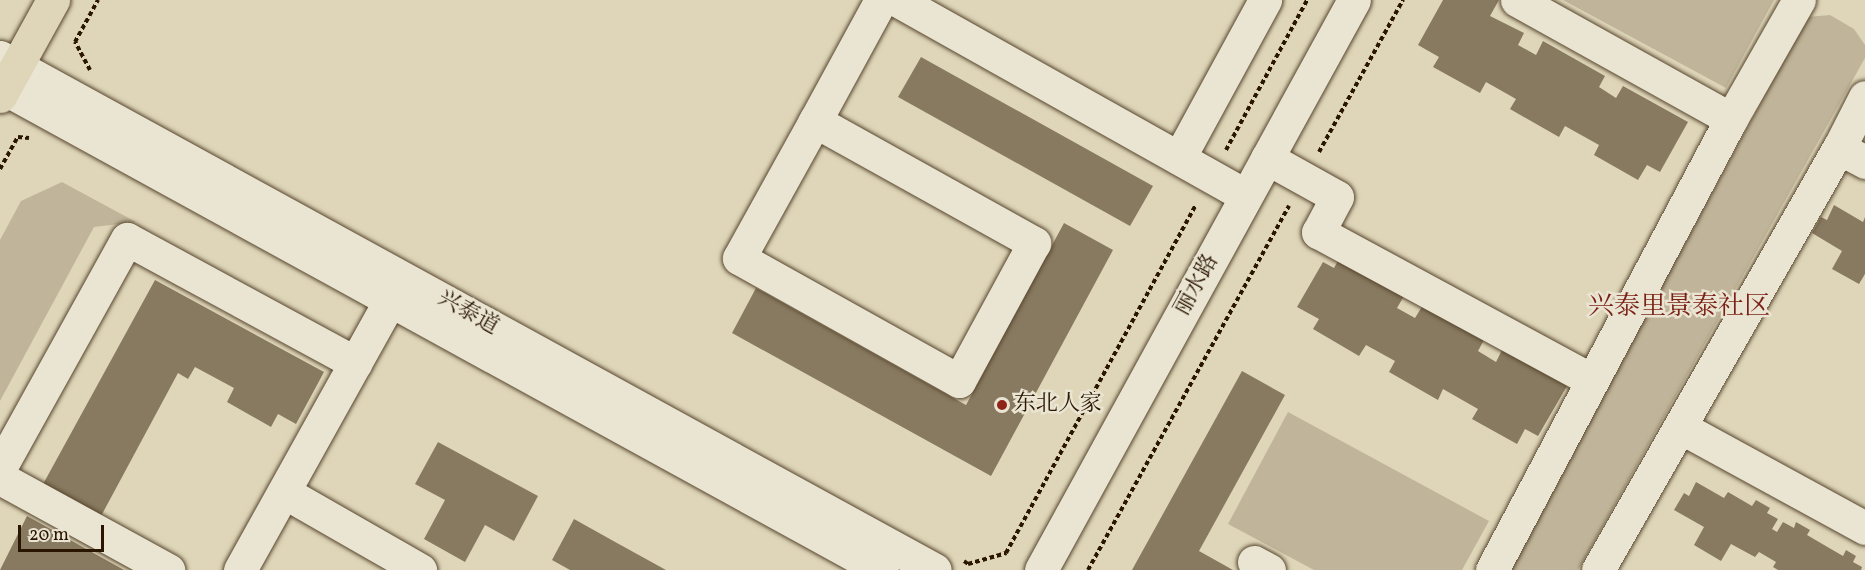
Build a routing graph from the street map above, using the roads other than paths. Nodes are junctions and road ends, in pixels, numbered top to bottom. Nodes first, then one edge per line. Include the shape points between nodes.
1 (53, 0) edge
2 (881, 0) edge
3 (897, 0) edge
4 (1265, 0) edge
5 (1354, 0) edge
6 (1517, 0) edge
7 (1798, 0) edge
8 (4, 78) edge
9 (1865, 97) edge
10 (1731, 119) junction
11 (814, 121) junction
12 (1852, 155) edge
13 (1179, 158) junction
14 (1267, 158) junction
15 (1246, 196) junction
16 (390, 300) junction
17 (355, 363) junction
18 (1592, 380) junction
19 (1680, 427) junction
20 (0, 468) edge
21 (0, 478) edge
22 (284, 492) junction
23 (1865, 528) edge
24 (168, 570) edge
25 (240, 570) edge
26 (420, 570) edge
27 (882, 570) edge
28 (935, 570) edge
29 (1041, 570) edge
30 (1492, 570) edge
31 (1598, 570) edge

1 - 8 main road
2 - 11 street
3 - 13 street
4 - 13 street
5 - 14 street, 丽水路
6 - 10 street
7 - 10 street
8 - 16 street, 兴泰道
8 - 28 street, 兴泰道
9 - 12 street
10 - 18 street
11 - 11 street via 739,258 959,381 1034,243
12 - 19 street
13 - 15 street
14 - 15 street, 丽水路
14 - 18 street via 1337,198 1318,232
15 - 29 street, 丽水路
16 - 17 street
16 - 27 street, 兴泰道
17 - 20 street via 127,238
17 - 22 street
18 - 30 street
19 - 23 street
19 - 31 street
21 - 24 street
22 - 25 street
22 - 26 street

